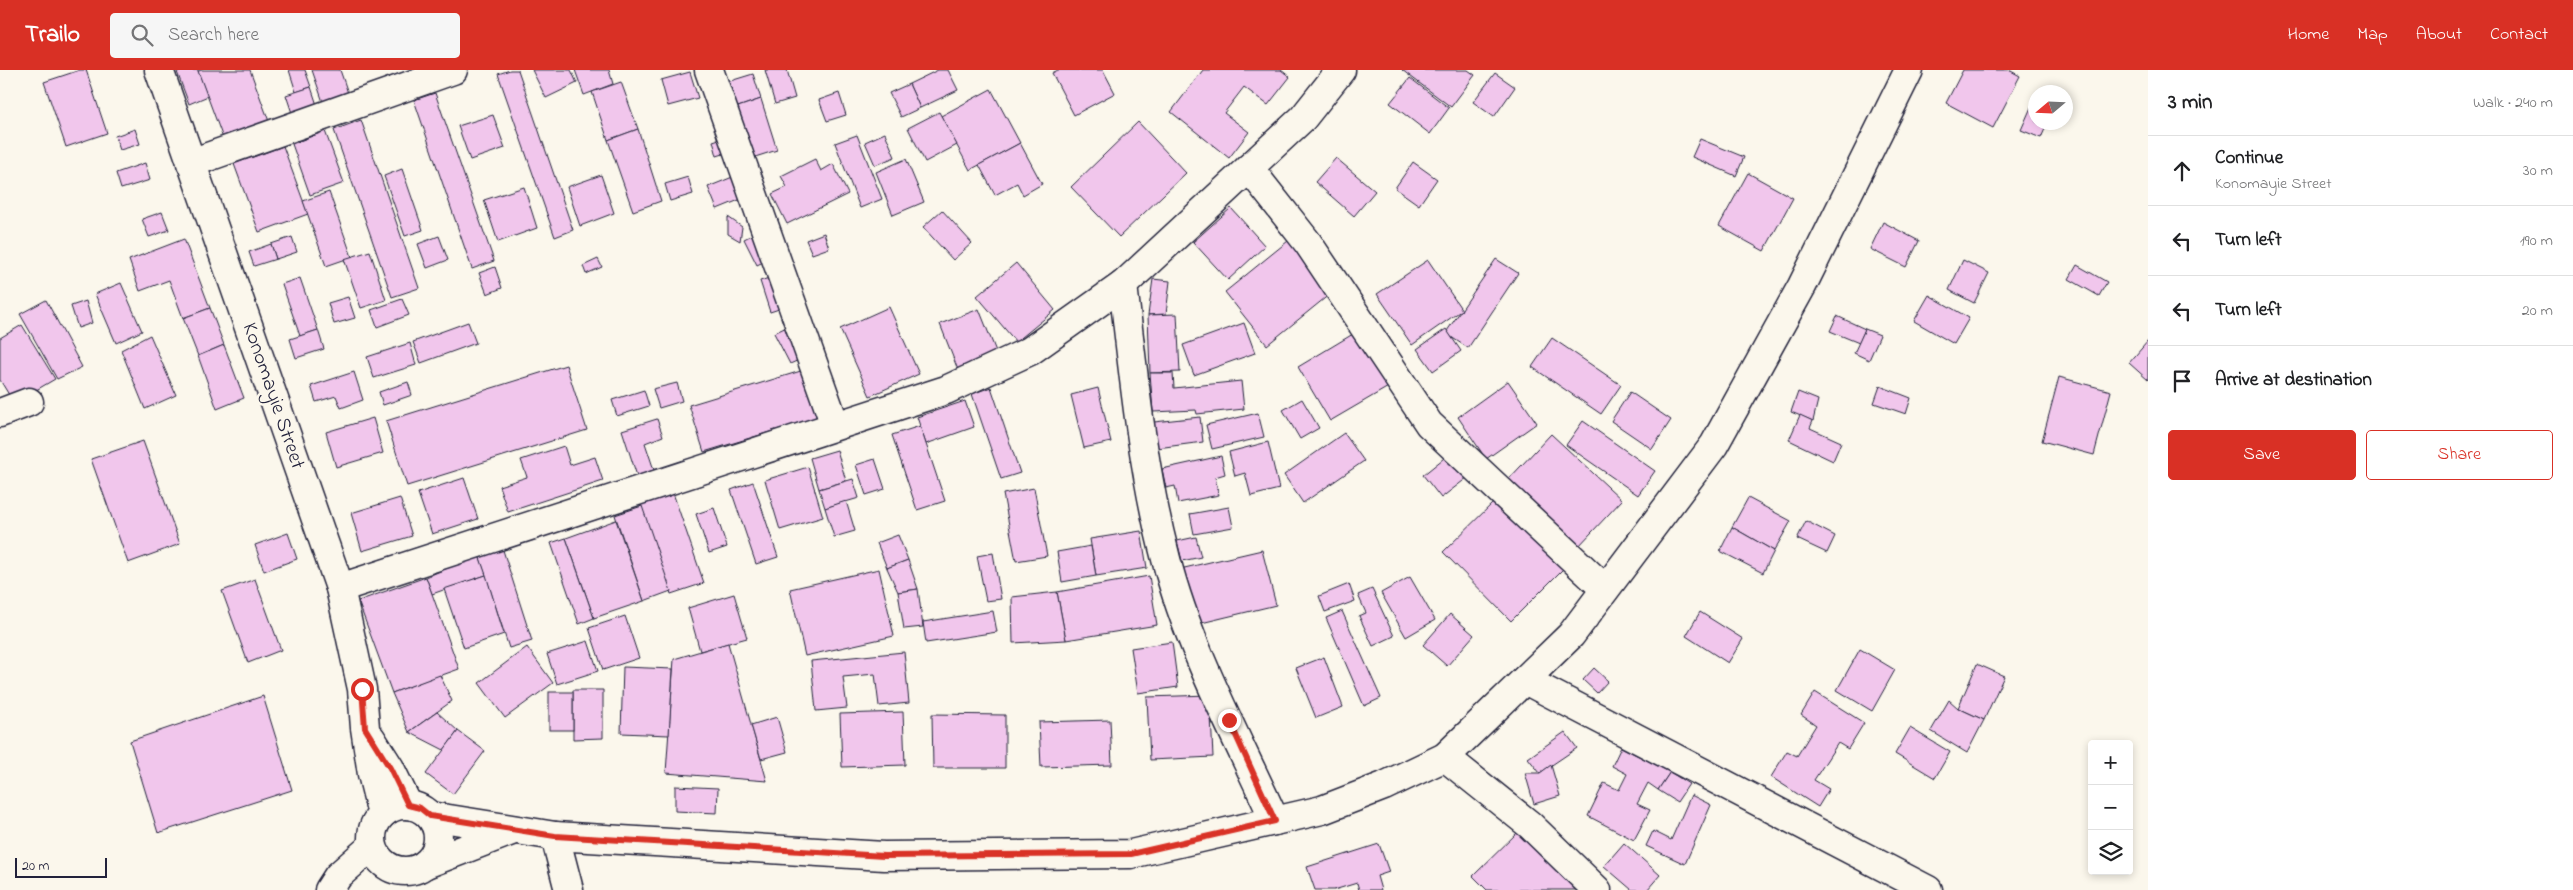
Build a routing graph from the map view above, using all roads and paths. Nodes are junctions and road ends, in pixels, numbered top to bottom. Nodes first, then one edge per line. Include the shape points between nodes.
1 (159, 70) edge
2 (452, 70) edge
3 (709, 70) edge
4 (1341, 70) edge
5 (1909, 70) edge
6 (191, 163) junction
7 (1249, 168) junction
8 (1123, 285) junction
9 (29, 402) dead end
10 (0, 413) edge
11 (835, 424) junction
12 (340, 588) junction
13 (1605, 589) junction
14 (1525, 680) junction
15 (365, 728) junction
16 (1445, 757) junction
17 (419, 810) junction
18 (382, 814) junction
19 (1275, 821) junction
20 (516, 830) junction
21 (555, 836) junction
22 (372, 846) junction
23 (426, 864) junction
24 (392, 880) edge
25 (329, 890) edge
26 (569, 890) edge
27 (1597, 890) edge
28 (1928, 890) edge

1 - 6 street, Konomayie Street
2 - 6 street
3 - 11 street
4 - 7 street via 1303,118
5 - 13 street via 1802,286 1714,445
6 - 12 street, Konomayie Street
7 - 8 street
7 - 13 street via 1308,243 1429,424
8 - 11 street via 1030,351 946,390
8 - 19 street via 1145,468 1166,560 1189,629
9 - 10 street
11 - 12 street
12 - 15 street, Konomayie Street via 362,689
13 - 14 street via 1571,634
14 - 16 street
14 - 28 street
15 - 17 street, Konomayie Street
15 - 18 street, Konomayie Street
16 - 19 street via 1322,810
16 - 27 street via 1530,825
17 - 18 street via 399,805
17 - 20 street
17 - 23 street via 436,825 437,846
18 - 22 street via 375,824
19 - 21 street via 1131,854 884,856
20 - 21 street
20 - 23 street
21 - 26 street
22 - 24 street
22 - 25 street via 338,876
23 - 24 street

